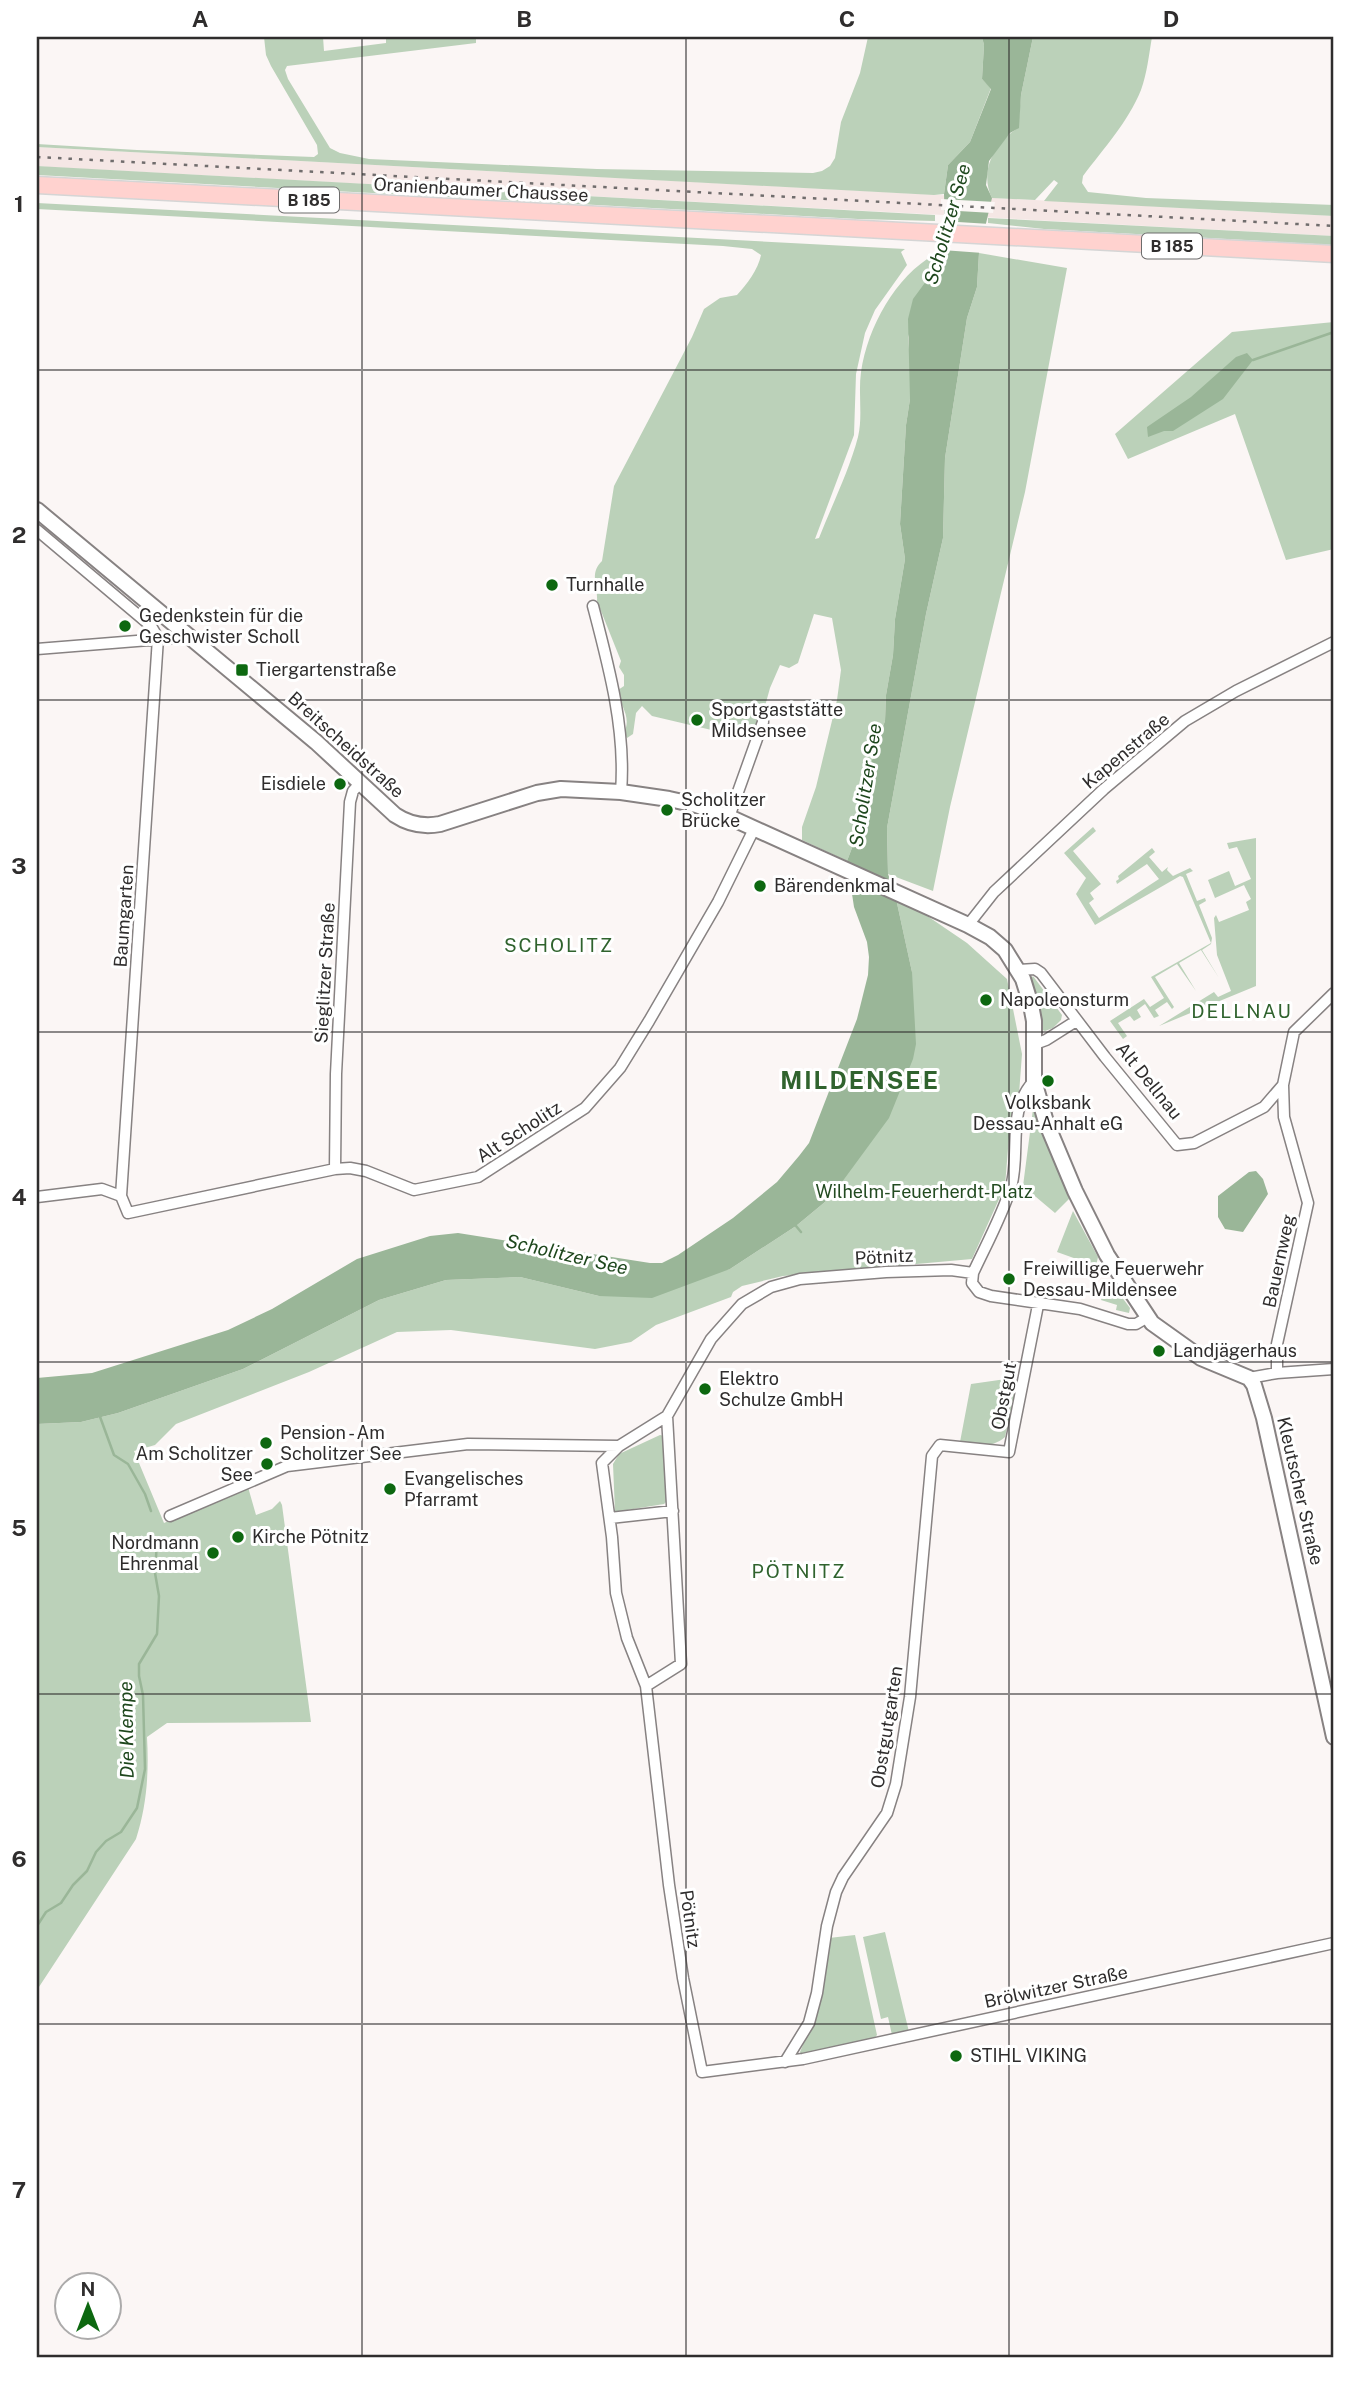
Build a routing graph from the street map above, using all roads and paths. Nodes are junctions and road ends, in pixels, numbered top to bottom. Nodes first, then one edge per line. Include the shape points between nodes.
1 (37, 185) edge
2 (1334, 254) edge
3 (37, 510) edge
4 (37, 530) edge
5 (593, 606) dead end
6 (185, 632) junction
7 (158, 638) junction
8 (1334, 642) edge
9 (37, 649) edge
10 (763, 722) dead end
11 (361, 782) junction
12 (621, 792) junction
13 (729, 817) junction
14 (754, 829) junction
15 (915, 901) joint
16 (968, 925) junction
17 (1018, 970) junction
18 (1334, 993) edge
19 (1076, 1021) junction
20 (1035, 1044) junction
21 (1034, 1081) junction
22 (1283, 1085) junction
23 (1264, 1107) junction
24 (1284, 1116) junction
25 (335, 1169) junction
26 (121, 1196) junction
27 (37, 1197) edge
28 (973, 1273) junction
29 (1038, 1305) junction
30 (1148, 1317) junction
31 (1334, 1369) edge
32 (1277, 1373) junction
33 (1249, 1378) junction
34 (667, 1416) junction
35 (619, 1446) junction
36 (932, 1456) joint
37 (673, 1511) junction
38 (170, 1516) dead end
39 (610, 1518) junction
40 (646, 1686) junction
41 (1334, 1737) edge
42 (1334, 1943) edge
43 (785, 2062) junction

1 - 2 main road, Oranienbaumer Chaussee / B 185
3 - 6 street, Breitscheidstraße
4 - 7 street via 151,626
5 - 12 street via 610,669 622,749
6 - 7 street
6 - 11 street, Breitscheidstraße
7 - 9 street
7 - 26 street, Baumgarten
8 - 16 street, Kapenstraße via 1185,721 994,892
10 - 13 street
11 - 12 street, Breitscheidstraße via 396,815 424,826 548,790
11 - 25 street, Sieglitzer Straße via 350,802
12 - 13 street, Breitscheidstraße via 696,805
13 - 14 street, Breitscheidstraße
14 - 15 street, Breitscheidstraße
14 - 25 street, Alt Scholitz via 718,902 620,1069 585,1108 478,1177 414,1190 366,1171
15 - 16 street, Alt Dellnau
16 - 17 street, Alt Dellnau via 997,944
17 - 19 street, Alt Dellnau via 1035,968 1041,973
17 - 20 street, Alt Dellnau via 1031,1005
18 - 22 street, Alt Dellnau via 1294,1032
19 - 20 street
19 - 23 street, Alt Dellnau via 1177,1145 1194,1143
20 - 21 street, Alt Dellnau
21 - 28 street via 1020,1104 1012,1183
21 - 30 street, Alt Dellnau via 1075,1191 1107,1255
22 - 23 street, Alt Dellnau
22 - 24 street, Bauernweg
23 - 24 street
24 - 32 street, Bauernweg via 1308,1203 1278,1344
25 - 26 street, Alt Scholitz via 128,1213
26 - 27 street, Alt Scholitz via 102,1189
28 - 29 street via 972,1283 979,1292
28 - 34 street, Pötnitz via 886,1272 800,1279 771,1287 742,1304 711,1339
29 - 30 street via 1080,1309 1128,1324
29 - 36 street, Obstgut via 1009,1452 940,1445
30 - 33 street, Alt Dellnau via 1201,1358
31 - 32 street
32 - 33 street
33 - 41 street, Kleutscher Straße via 1264,1418
34 - 35 street, Pötnitz
34 - 37 street
35 - 38 street via 468,1444 287,1466
35 - 39 street, Pötnitz via 602,1464
36 - 43 street, Obstgutgarten via 910,1696 897,1784 887,1813 836,1892 809,2024
37 - 39 street
37 - 40 street via 681,1664
39 - 40 street, Pötnitz via 616,1593 626,1638
40 - 43 street, Pötnitz via 669,1885 702,2072
42 - 43 street, Brölwitzer Straße

